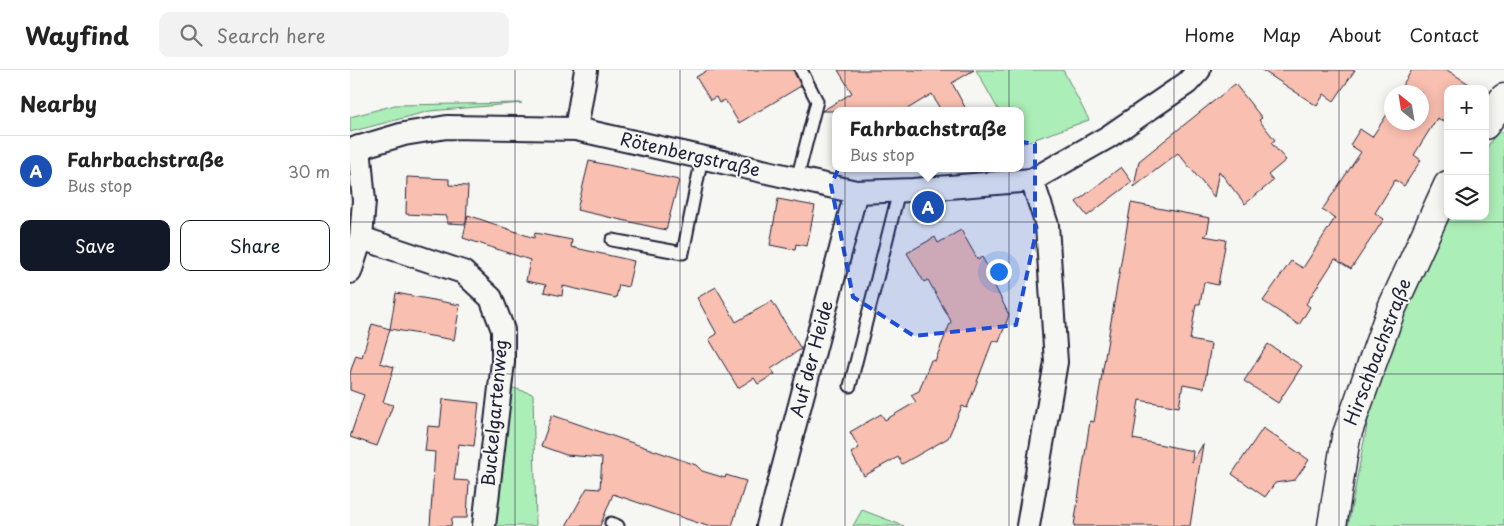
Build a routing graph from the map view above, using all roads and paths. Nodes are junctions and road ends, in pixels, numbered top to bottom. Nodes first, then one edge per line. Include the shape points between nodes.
1 (586, 70) edge
2 (801, 70) edge
3 (1199, 70) edge
4 (1504, 98) edge
5 (1489, 119) edge
6 (576, 129) junction
7 (355, 149) edge
8 (702, 157) junction
9 (797, 179) junction
10 (1032, 180) junction
11 (899, 191) junction
12 (856, 192) junction
13 (1444, 194) edge
14 (361, 238) junction
15 (612, 240) dead end
16 (350, 272) edge
17 (850, 386) dead end
18 (773, 525) edge
19 (484, 526) edge
20 (1028, 526) edge
21 (1332, 526) edge

1 - 6 street
2 - 9 lane via 817,101
3 - 10 street via 1187,83 1108,137
4 - 5 street
6 - 7 street, Rötenbergstraße via 447,127 404,134
6 - 8 street, Rötenbergstraße
7 - 14 street via 364,201
8 - 9 street, Rötenbergstraße
8 - 15 lane via 683,253
9 - 12 street, Rötenbergstraße
10 - 11 street, Rötenbergstraße
10 - 20 street via 1047,225 1056,362
11 - 12 street, Rötenbergstraße
11 - 17 lane
12 - 18 street, Auf der Heide
13 - 21 street, Hirschbachstraße via 1391,310 1346,436
14 - 16 street
14 - 19 street, Buckelgartenweg via 463,272 491,298 503,330 503,362

